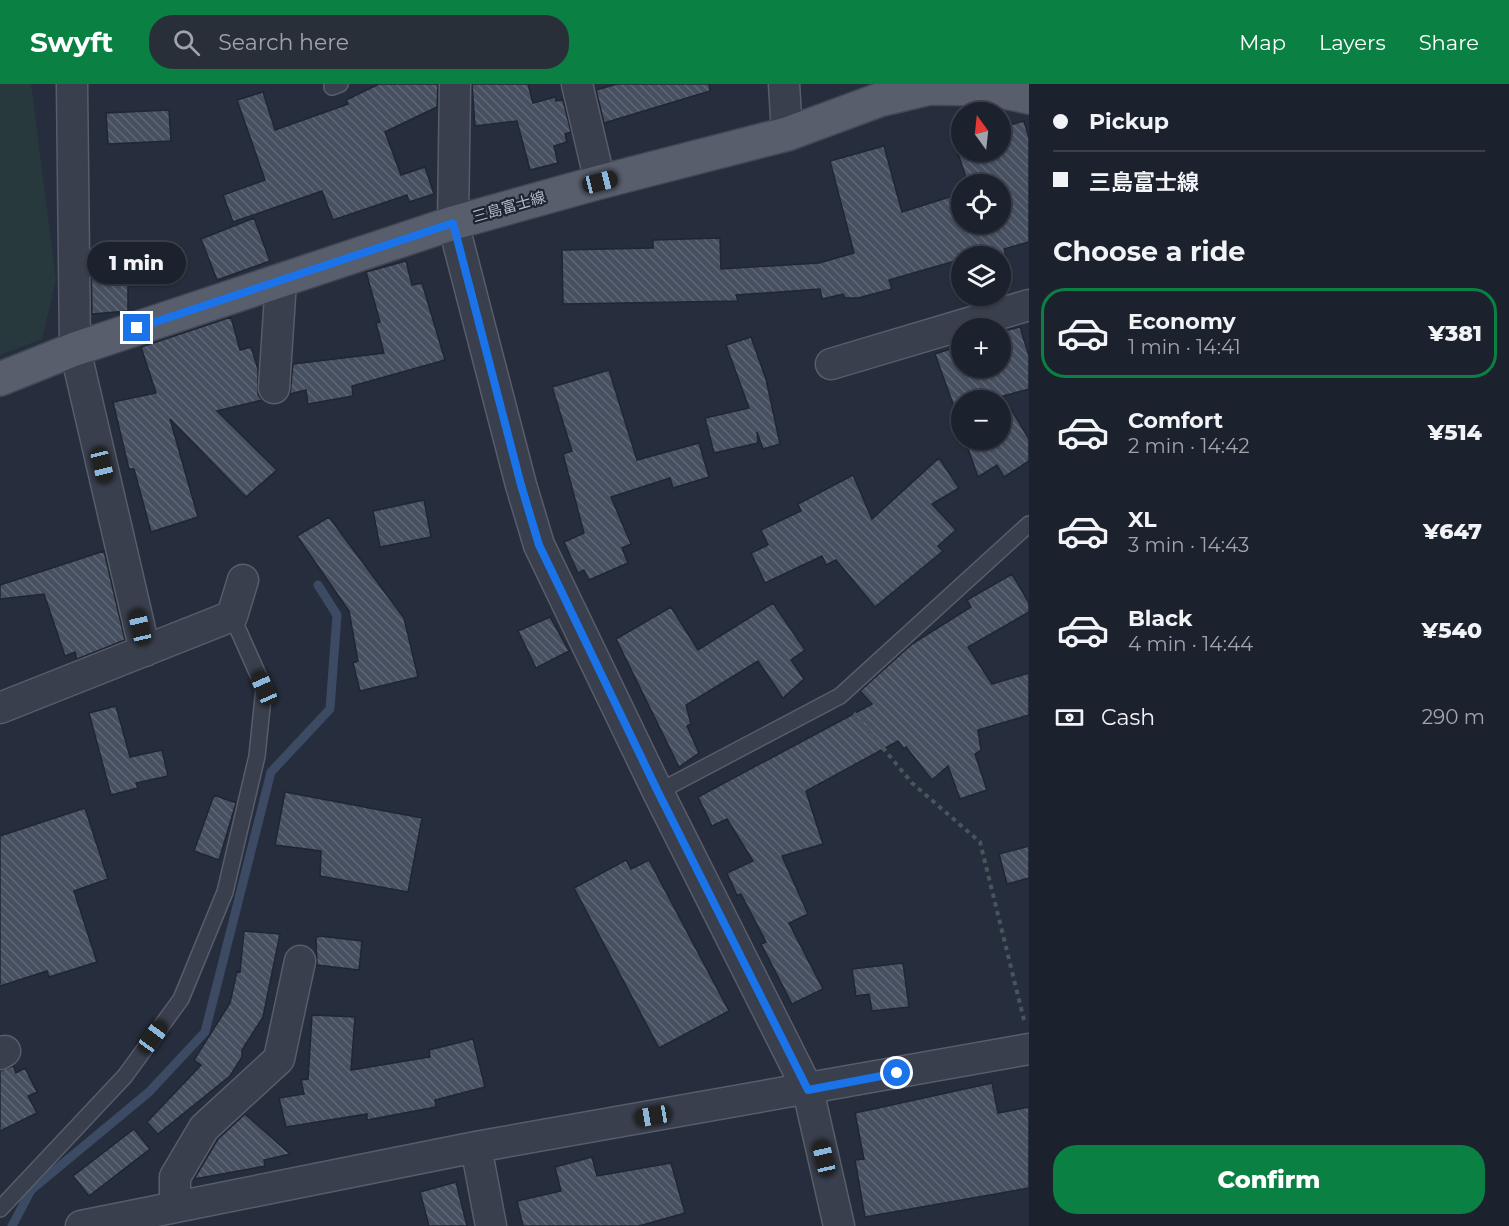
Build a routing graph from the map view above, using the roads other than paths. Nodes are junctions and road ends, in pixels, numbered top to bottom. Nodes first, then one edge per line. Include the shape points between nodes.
1 (72, 84) edge
2 (455, 84) edge
3 (577, 84) edge
4 (784, 84) edge
5 (930, 86) edge
6 (1029, 97) edge
7 (787, 134) junction
8 (600, 182) junction
9 (453, 223) junction
10 (281, 281) junction
11 (1029, 305) edge
12 (75, 349) junction
13 (831, 364) dead end
14 (0, 379) edge
15 (274, 388) dead end
16 (1029, 524) edge
17 (243, 580) dead end
18 (232, 616) junction
19 (145, 651) junction
20 (0, 708) edge
21 (658, 792) junction
22 (300, 962) dead end
23 (1028, 1040) edge
24 (808, 1090) junction
25 (476, 1147) junction
26 (175, 1207) junction
27 (0, 1209) edge
28 (81, 1226) edge
29 (491, 1226) edge
30 (839, 1226) edge

1 - 12 street
2 - 9 street
3 - 8 street
4 - 7 street
5 - 6 main road, 三島富士線 via 990,89
5 - 7 main road, 三島富士線
7 - 8 main road, 三島富士線
8 - 9 main road, 三島富士線
9 - 10 main road, 三島富士線
9 - 21 street via 539,545
10 - 12 main road, 三島富士線
10 - 15 street
11 - 13 street
12 - 14 main road, 三島富士線
12 - 19 street
16 - 21 lane via 840,696
17 - 18 street
18 - 19 street
18 - 27 lane via 264,688 258,756 225,892 181,999 125,1076
19 - 20 street
21 - 24 street
22 - 26 street via 279,1059 204,1128 175,1177
23 - 24 street
24 - 25 street
24 - 30 street
25 - 26 street
25 - 29 street
26 - 28 street

